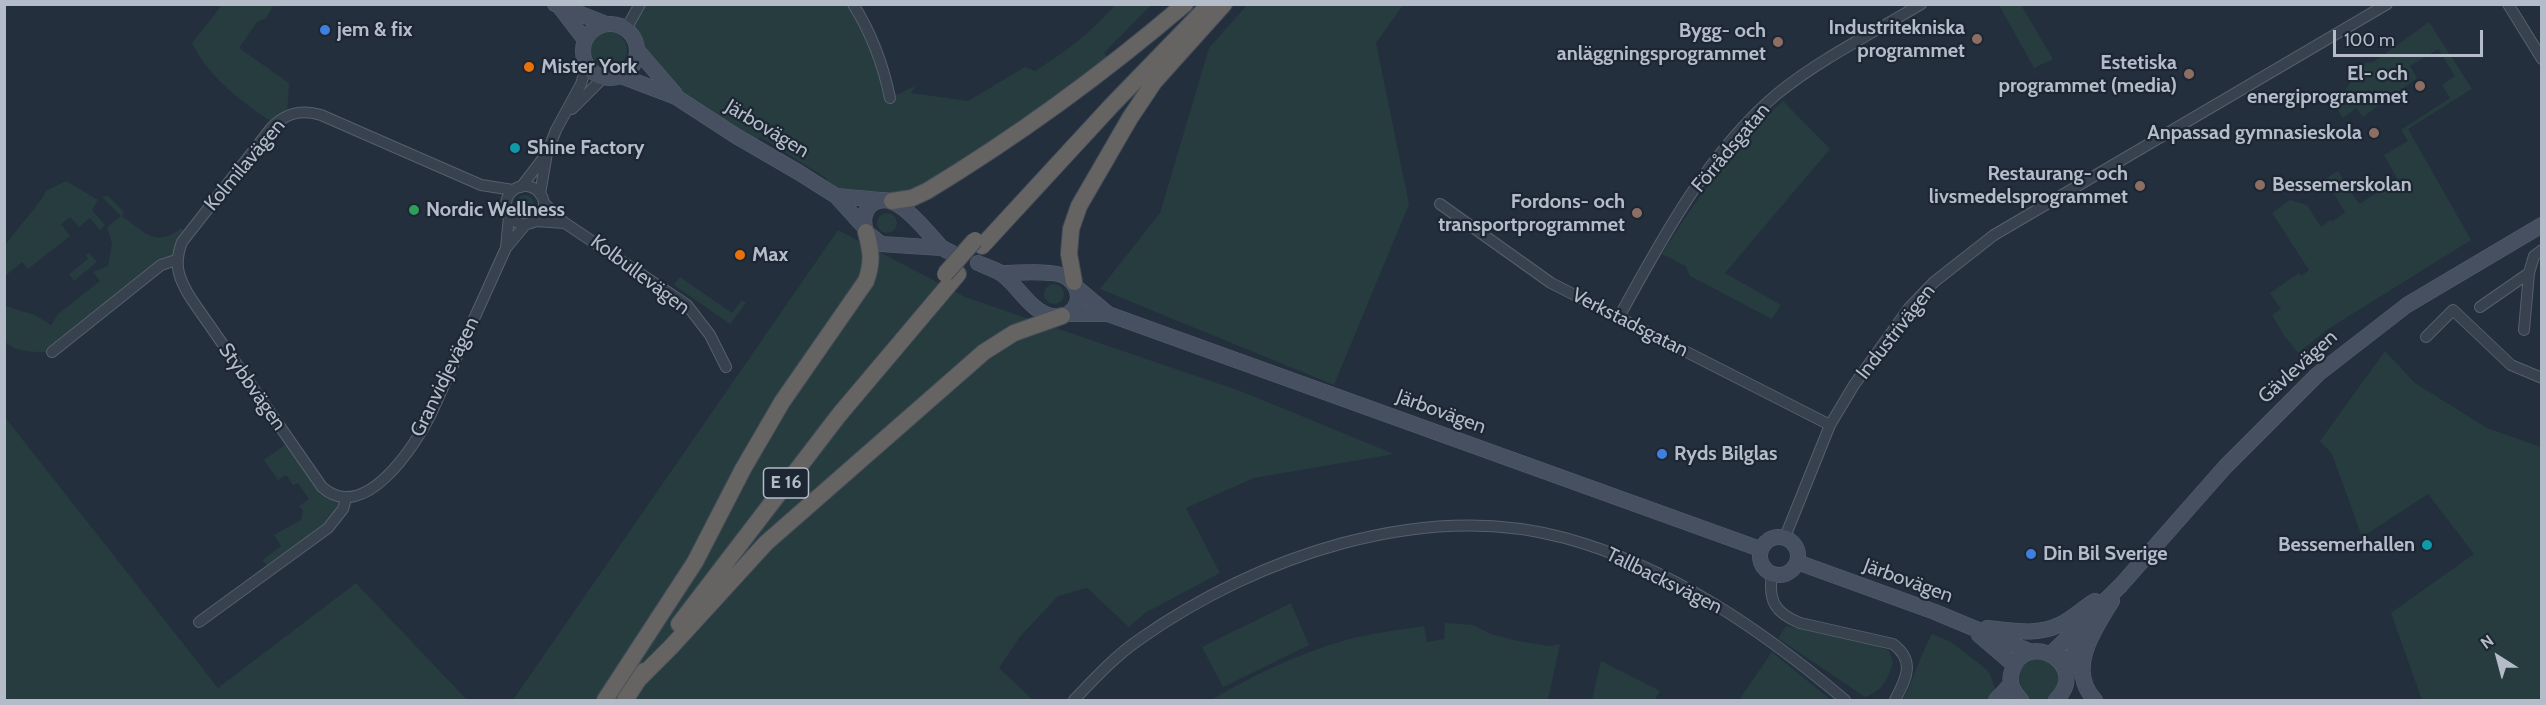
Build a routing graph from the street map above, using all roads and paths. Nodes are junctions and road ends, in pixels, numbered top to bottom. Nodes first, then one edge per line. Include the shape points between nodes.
1 (640, 4) edge
2 (853, 4) edge
3 (1185, 4) edge
4 (1196, 4) edge
5 (1210, 4) edge
6 (1224, 4) edge
7 (1921, 4) edge
8 (2387, 4) edge
9 (2508, 4) edge
10 (557, 5) edge
11 (606, 24) junction
12 (626, 28) junction
13 (585, 40) junction
14 (637, 50) junction
15 (2541, 59) edge
16 (587, 65) junction
17 (621, 76) junction
18 (604, 77) junction
19 (676, 97) junction
20 (890, 98) dead end
21 (564, 118) junction
22 (547, 153) junction
23 (481, 185) junction
24 (517, 188) junction
25 (836, 196) junction
26 (542, 198) junction
27 (886, 201) junction
28 (1440, 204) dead end
29 (508, 213) junction
30 (530, 223) junction
31 (565, 223) junction
32 (2541, 225) edge
33 (865, 229) junction
34 (978, 243) junction
35 (506, 248) junction
36 (2541, 250) edge
37 (176, 260) junction
38 (978, 263) dead end
39 (999, 273) junction
40 (2529, 273) junction
41 (951, 274) junction
42 (1076, 285) junction
43 (2480, 307) dead end
44 (1108, 314) junction
45 (1065, 315) junction
46 (1619, 317) junction
47 (2524, 330) dead end
48 (2426, 337) dead end
49 (52, 352) dead end
50 (726, 367) dead end
51 (2541, 378) edge
52 (1830, 425) junction
53 (346, 498) junction
54 (1785, 537) junction
55 (1760, 549) junction
56 (1797, 562) junction
57 (1772, 574) junction
58 (2121, 585) junction
59 (199, 622) dead end
60 (1970, 627) junction
61 (2031, 652) junction
62 (2051, 654) junction
63 (2014, 665) junction
64 (2066, 674) junction
65 (639, 679) junction
66 (2011, 684) junction
67 (2064, 698) edge
68 (605, 700) edge
69 (613, 700) edge
70 (625, 700) edge
71 (1074, 700) edge
72 (1845, 700) edge
73 (1895, 700) edge
74 (1996, 700) edge
75 (2021, 700) edge
76 (2095, 700) edge

1 - 12 street
2 - 20 street via 873,38
3 - 27 highway via 1034,122 927,191 912,198
4 - 34 highway, E 16
5 - 34 highway, E 16
6 - 42 highway via 1154,82 1079,207 1071,229 1069,254
7 - 46 street, Förrådsgatan via 1809,72 1759,111 1692,194
8 - 52 street, Industrivägen via 1994,235 1965,256 1909,308
9 - 15 street
10 - 11 main road
10 - 13 main road
11 - 12 main road
11 - 13 main road
12 - 14 main road
13 - 16 main road
14 - 17 main road via 633,66
14 - 19 main road, Järbovägen
16 - 18 main road
16 - 21 street
17 - 18 main road
17 - 19 main road, Järbovägen
18 - 21 street
19 - 25 main road, Järbovägen
21 - 22 street
22 - 24 street
22 - 26 street
23 - 24 street, Kolmilavägen
23 - 29 street, Kolmilavägen
23 - 37 street, Kolmilavägen via 321,115 293,113 277,122 260,142 182,242
24 - 26 street via 531,187
24 - 29 street via 507,199
25 - 27 main road, Järbovägen
25 - 33 main road, Järbovägen
26 - 30 street via 542,213
26 - 31 street, Kolbullevägen
27 - 33 main road via 873,203 866,210
27 - 33 main road, Järbovägen via 906,210 947,250 880,244
28 - 46 street, Verkstadsgatan via 1551,283
29 - 30 street via 517,222
29 - 35 street, Granvidjevägen
30 - 31 street
30 - 35 street, Granvidjevägen
31 - 50 street, Kolbullevägen via 687,305 710,335
32 - 58 main road, Gävlevägen via 2422,295 2334,361 2225,467
33 - 68 highway via 872,251 866,281 782,402 742,469 695,562
34 - 41 highway, E 16, bridge
35 - 53 street, Granvidjevägen via 418,437 397,465 375,485 358,497
36 - 40 street via 2534,256
37 - 49 street via 161,265
37 - 53 street, Stybbvägen via 182,284 316,479 333,496
38 - 39 main road, Järbovägen
39 - 42 main road, Järbovägen via 1061,274
39 - 45 main road, Järbovägen via 1042,312
40 - 43 street
40 - 47 street
41 - 65 highway, E 16 via 726,560
41 - 69 highway, E 16 via 831,410 718,554
42 - 44 main road, Järbovägen
42 - 45 main road via 1077,302
44 - 45 main road, Järbovägen
44 - 55 main road, Järbovägen
45 - 65 highway via 1014,333 971,364 766,543
46 - 52 street, Verkstadsgatan
48 - 51 street via 2453,310 2511,365
52 - 54 street, Industrivägen
53 - 59 street via 343,509 328,528
54 - 55 main road via 1772,538
54 - 56 main road via 1796,547
55 - 57 main road via 1761,564
56 - 57 main road via 1787,573
56 - 60 main road, Järbovägen
57 - 73 street via 1770,595 1787,618 1893,644 1901,650 1907,667
58 - 60 main road via 2046,630
58 - 62 main road, Gävlevägen
58 - 64 main road, Gävlevägen via 2070,659
58 - 76 main road via 2087,647 2081,669 2084,686
60 - 61 main road, Järbovägen
60 - 63 main road, Järbovägen
61 - 62 main road
61 - 63 main road
62 - 64 main road
63 - 66 main road
64 - 67 main road, Gävlevägen
65 - 70 highway, E 16
66 - 74 main road
66 - 75 main road
71 - 72 street, Tallbacksvägen via 1139,639 1175,615 1255,573 1349,542 1424,529 1474,526 1555,536 1642,566 1700,596 1777,645

